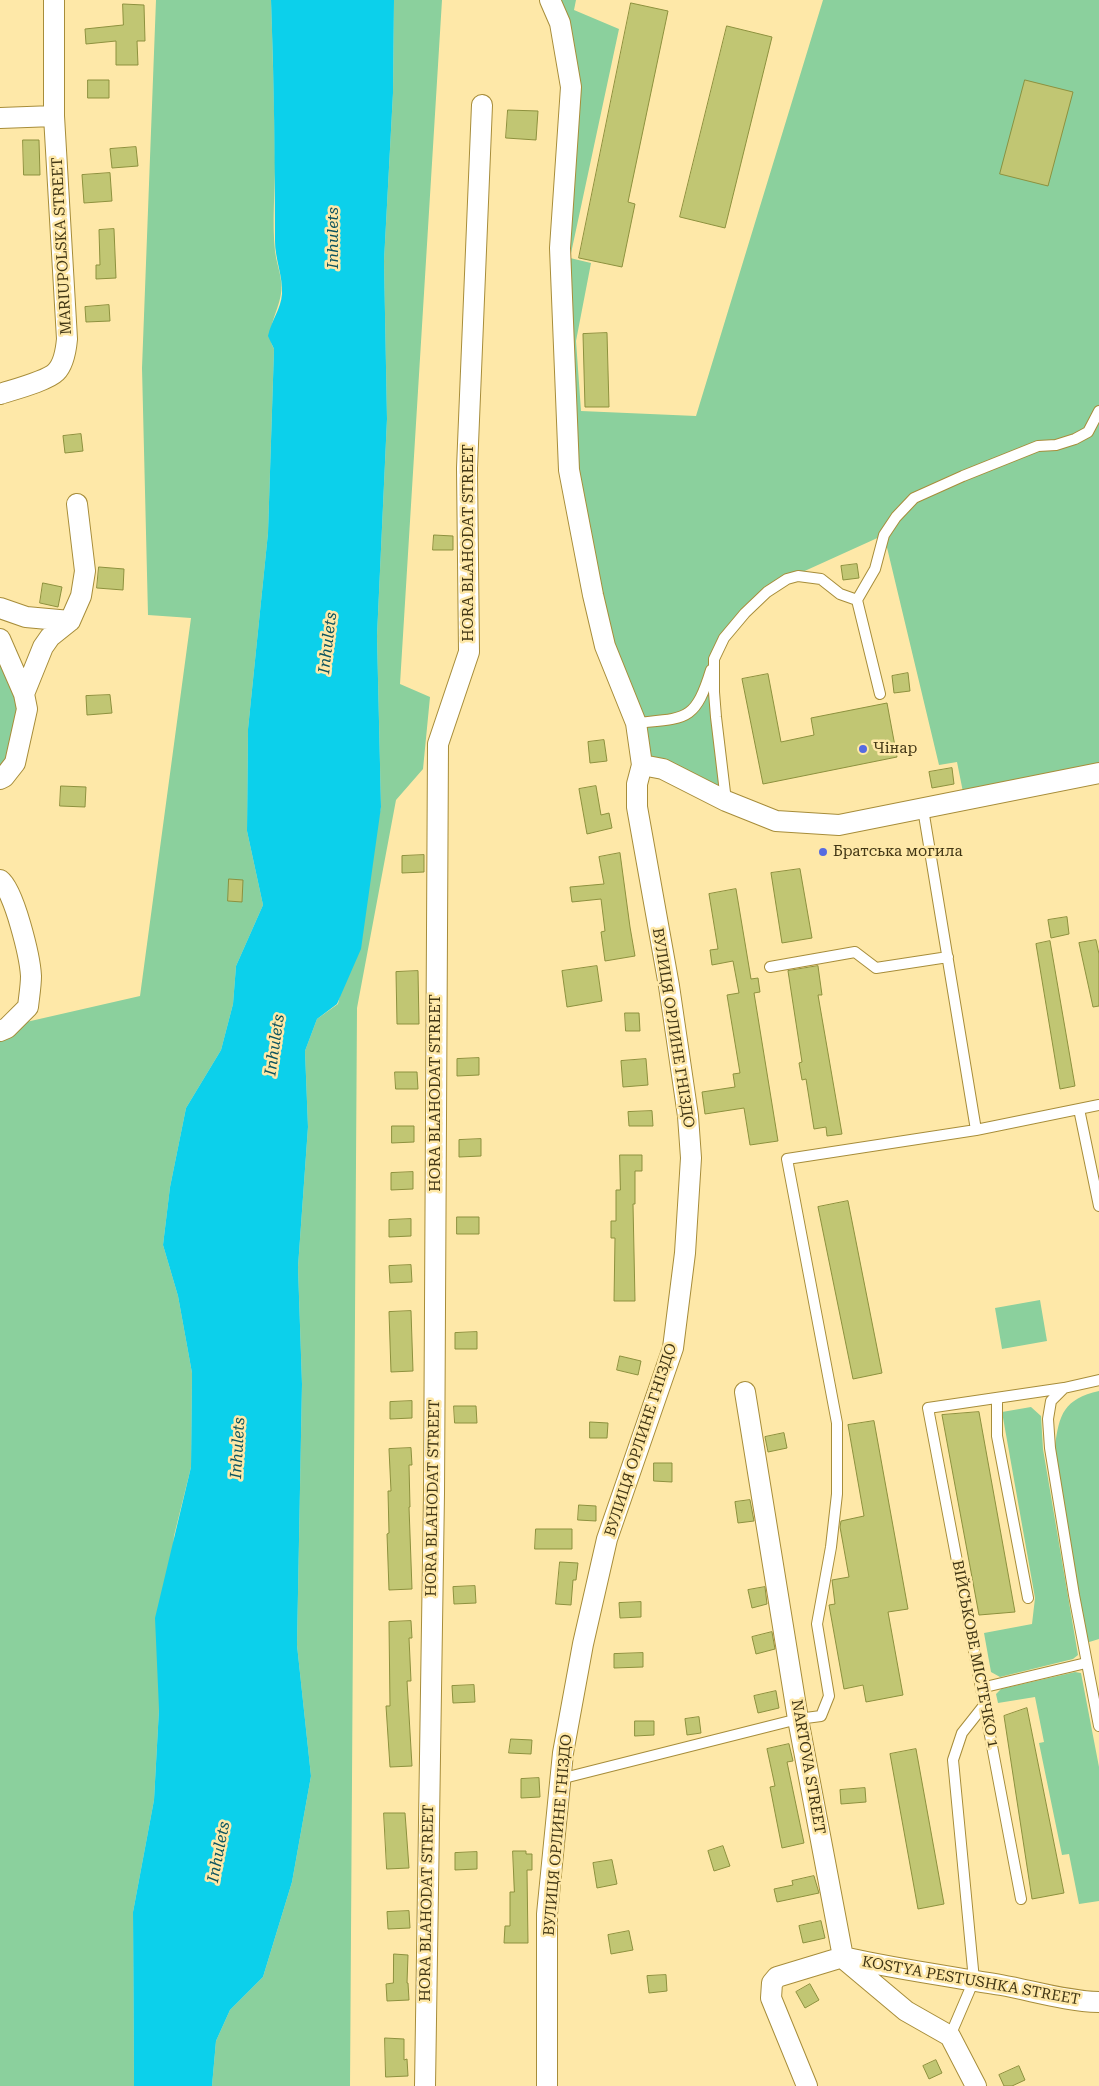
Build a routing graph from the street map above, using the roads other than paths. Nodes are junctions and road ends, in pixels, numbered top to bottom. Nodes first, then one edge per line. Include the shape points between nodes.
1 (54, 0) edge
2 (550, 0) edge
3 (482, 105) dead end
4 (54, 116) junction
5 (0, 118) edge
6 (0, 394) edge
7 (1099, 411) edge
8 (77, 504) dead end
9 (857, 600) junction
10 (0, 608) edge
11 (70, 620) junction
12 (0, 639) edge
13 (714, 659) junction
14 (24, 694) junction
15 (880, 694) dead end
16 (636, 723) junction
17 (642, 765) junction
18 (1099, 773) edge
19 (0, 779) edge
20 (726, 801) junction
21 (923, 808) junction
22 (0, 880) edge
23 (948, 957) junction
24 (770, 966) dead end
25 (0, 1031) edge
26 (1099, 1105) edge
27 (1079, 1109) junction
28 (976, 1130) junction
29 (1099, 1206) edge
30 (1099, 1380) edge
31 (1064, 1388) junction
32 (745, 1392) dead end
33 (996, 1399) junction
34 (1028, 1598) dead end
35 (1086, 1663) junction
36 (981, 1688) junction
37 (985, 1704) junction
38 (798, 1719) junction
39 (1099, 1726) edge
40 (560, 1779) junction
41 (1022, 1899) dead end
42 (843, 1957) junction
43 (974, 1980) junction
44 (1099, 2002) edge
45 (950, 2036) junction
46 (425, 2086) edge
47 (547, 2086) edge
48 (807, 2086) edge
49 (976, 2086) edge

1 - 4 street, MARIUPOLSKA STREET
2 - 16 street, ВУЛИЦЯ ОРЛИНЕ ГНІЗДО via 560,23 571,86 560,248 569,470 605,646
3 - 46 street, HORA BLAHODAT STREET via 467,468 469,652 438,744 434,1493
4 - 5 street
4 - 6 street, MARIUPOLSKA STREET via 66,354 55,373
7 - 9 lane via 1088,432 1074,440 1031,449 914,498 884,534 875,569
8 - 11 street via 84,571 81,596
9 - 13 lane via 840,594 821,579 787,578 745,613 724,638
9 - 15 lane
10 - 11 street via 26,617
11 - 14 street via 50,637 43,648
12 - 14 street
13 - 16 lane via 706,687 690,714
13 - 20 lane via 716,717
14 - 19 street via 27,709 15,763
16 - 17 street, ВУЛИЦЯ ОРЛИНЕ ГНІЗДО
17 - 20 street via 663,769
17 - 40 street, ВУЛИЦЯ ОРЛИНЕ ГНІЗДО via 637,784 637,807 688,1116 691,1158 685,1254 673,1348 608,1539 583,1644
18 - 21 street
20 - 21 street via 776,821 839,826
21 - 23 lane
22 - 25 street via 5,884 19,918 31,975 28,1007
23 - 24 lane via 876,968 855,952
23 - 28 lane
26 - 27 lane
27 - 28 lane
27 - 29 lane
28 - 38 lane via 786,1160 838,1423 837,1494 831,1547 816,1624 829,1696 821,1716
30 - 31 lane
31 - 33 lane
31 - 35 lane via 1051,1401 1048,1419 1050,1448
32 - 38 street, NARTOVA STREET
33 - 34 lane via 998,1436
33 - 36 lane, ВІЙСЬКОВЕ МІСТЕЧКО 1 via 928,1408
35 - 36 lane
35 - 39 lane
36 - 37 lane, ВІЙСЬКОВЕ МІСТЕЧКО 1
37 - 41 lane, ВІЙСЬКОВЕ МІСТЕЧКО 1
37 - 43 lane via 962,1732 953,1760
38 - 40 lane
38 - 42 street, NARTOVA STREET
40 - 47 street, ВУЛИЦЯ ОРЛИНЕ ГНІЗДО via 547,1914
42 - 43 street, KOSTYA PESTUSHKA STREET
42 - 45 street via 906,2010
42 - 48 street via 777,1977 772,1983 771,1998
43 - 44 street, KOSTYA PESTUSHKA STREET via 1084,2002
43 - 45 lane
45 - 49 street

